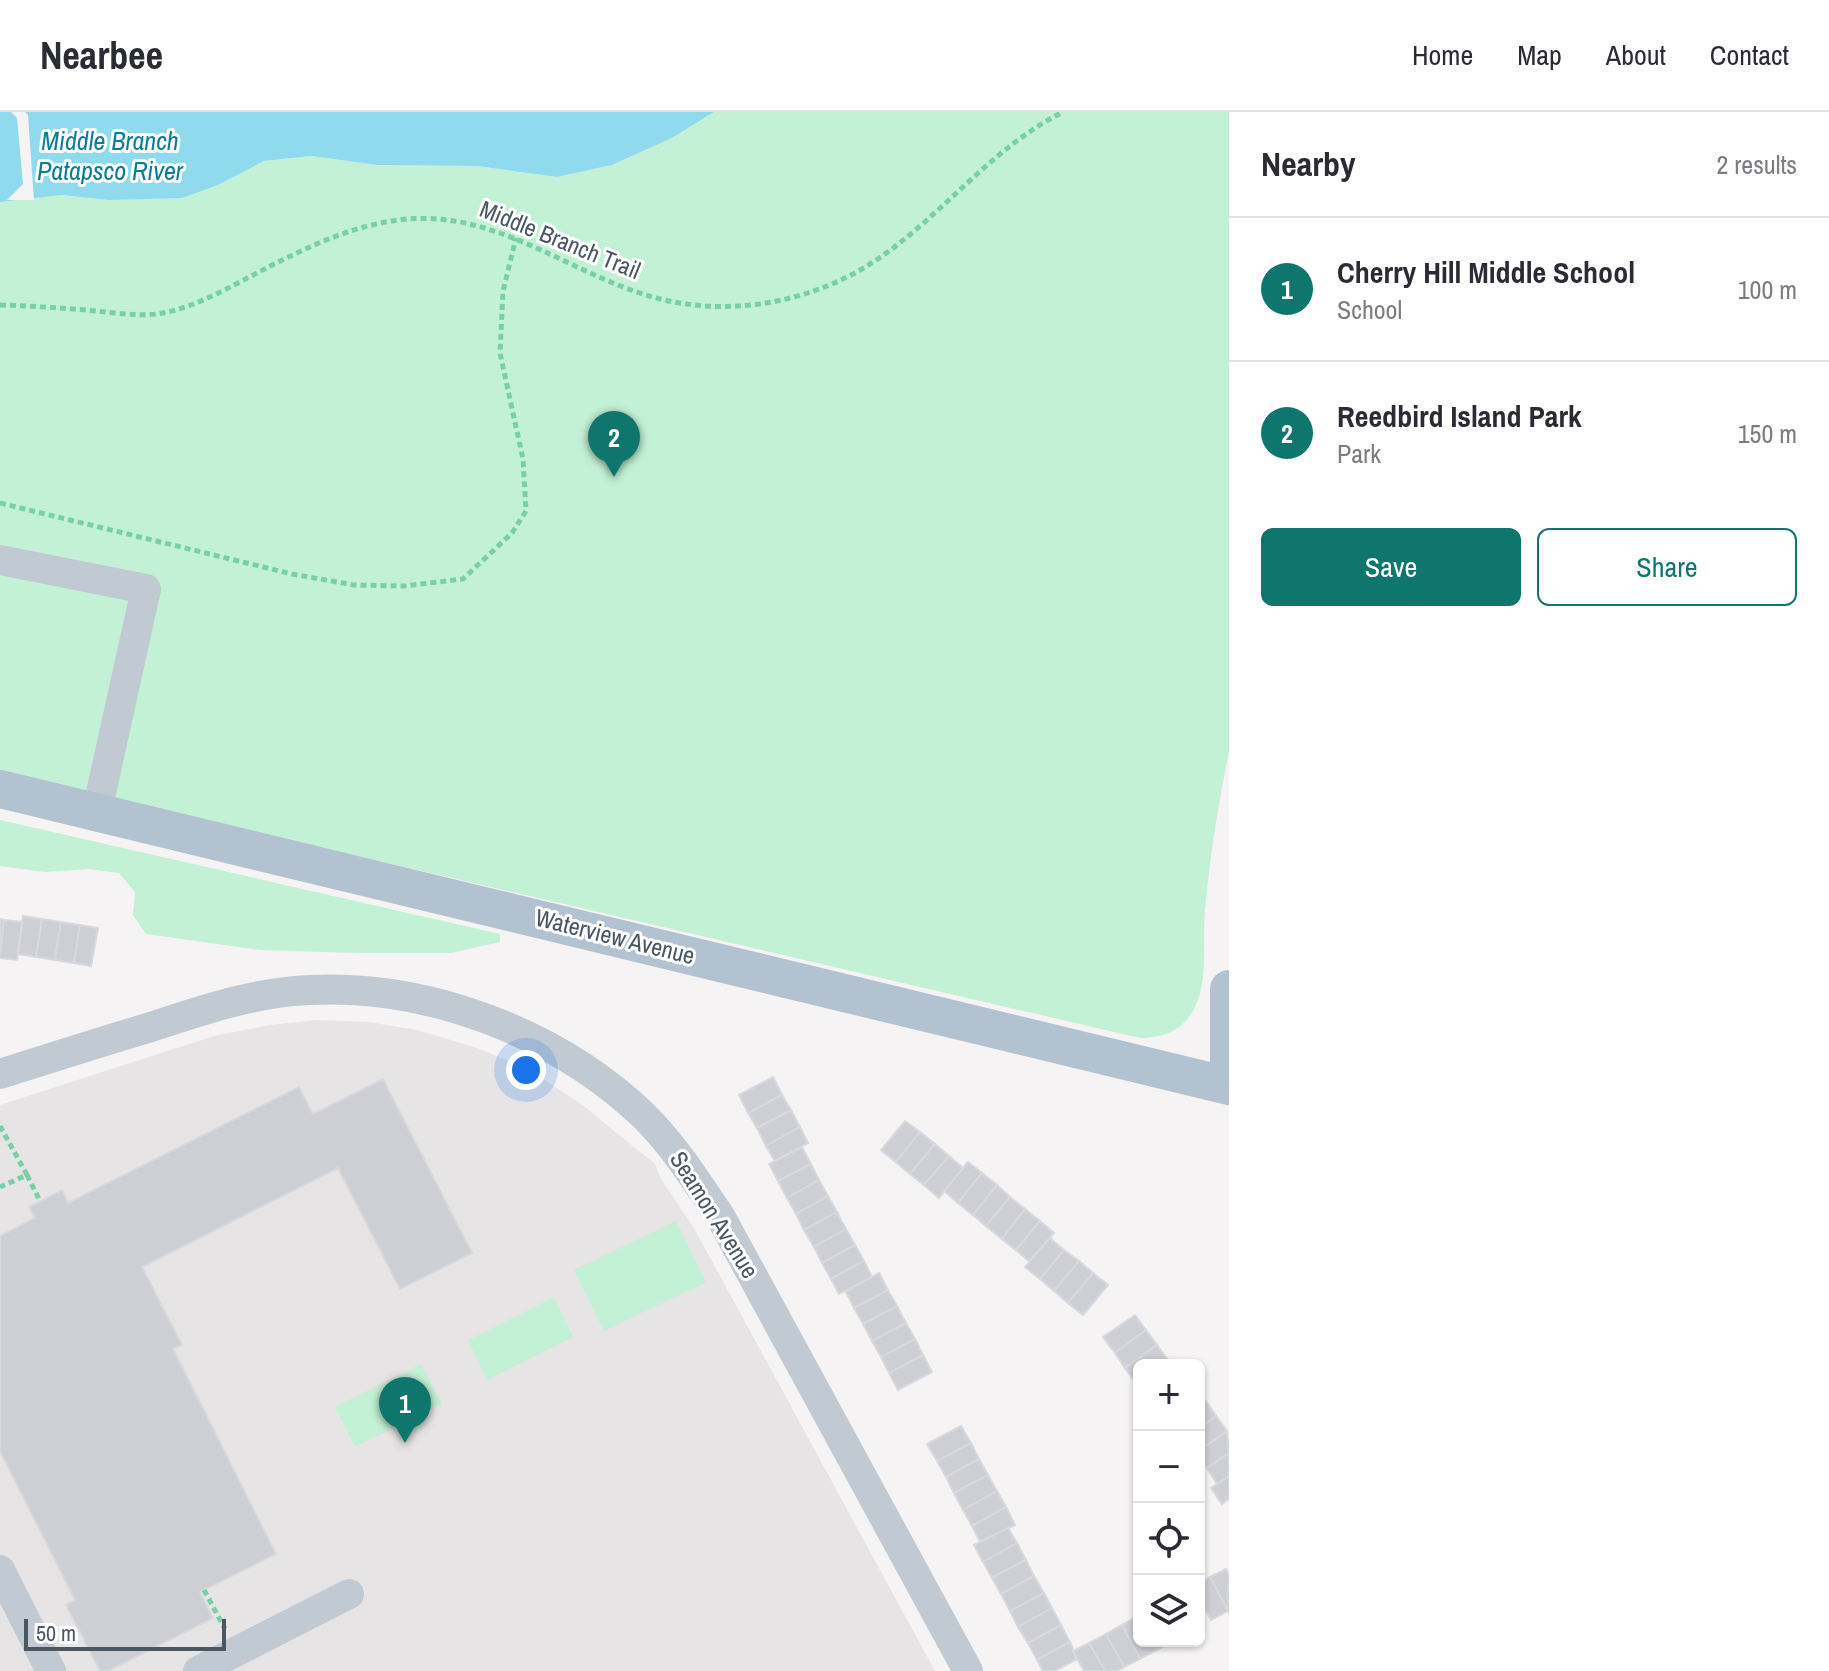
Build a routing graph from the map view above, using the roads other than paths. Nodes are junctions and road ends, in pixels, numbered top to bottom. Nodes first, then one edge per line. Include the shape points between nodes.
1 (0, 560) edge
2 (0, 789) edge
3 (97, 811) junction
4 (1229, 989) edge
5 (1229, 1070) edge
6 (0, 1074) edge
7 (1229, 1086) edge
8 (0, 1570) edge
9 (349, 1594) dead end
10 (51, 1671) edge
11 (198, 1671) edge
12 (968, 1671) edge

1 - 3 street via 146,589
2 - 3 main road, Waterview Avenue
3 - 7 main road, Waterview Avenue
4 - 5 main road
6 - 12 street, Seamon Avenue via 206,1009 310,990 425,1001 486,1019 600,1078 671,1147 720,1216
8 - 10 street
9 - 11 street

